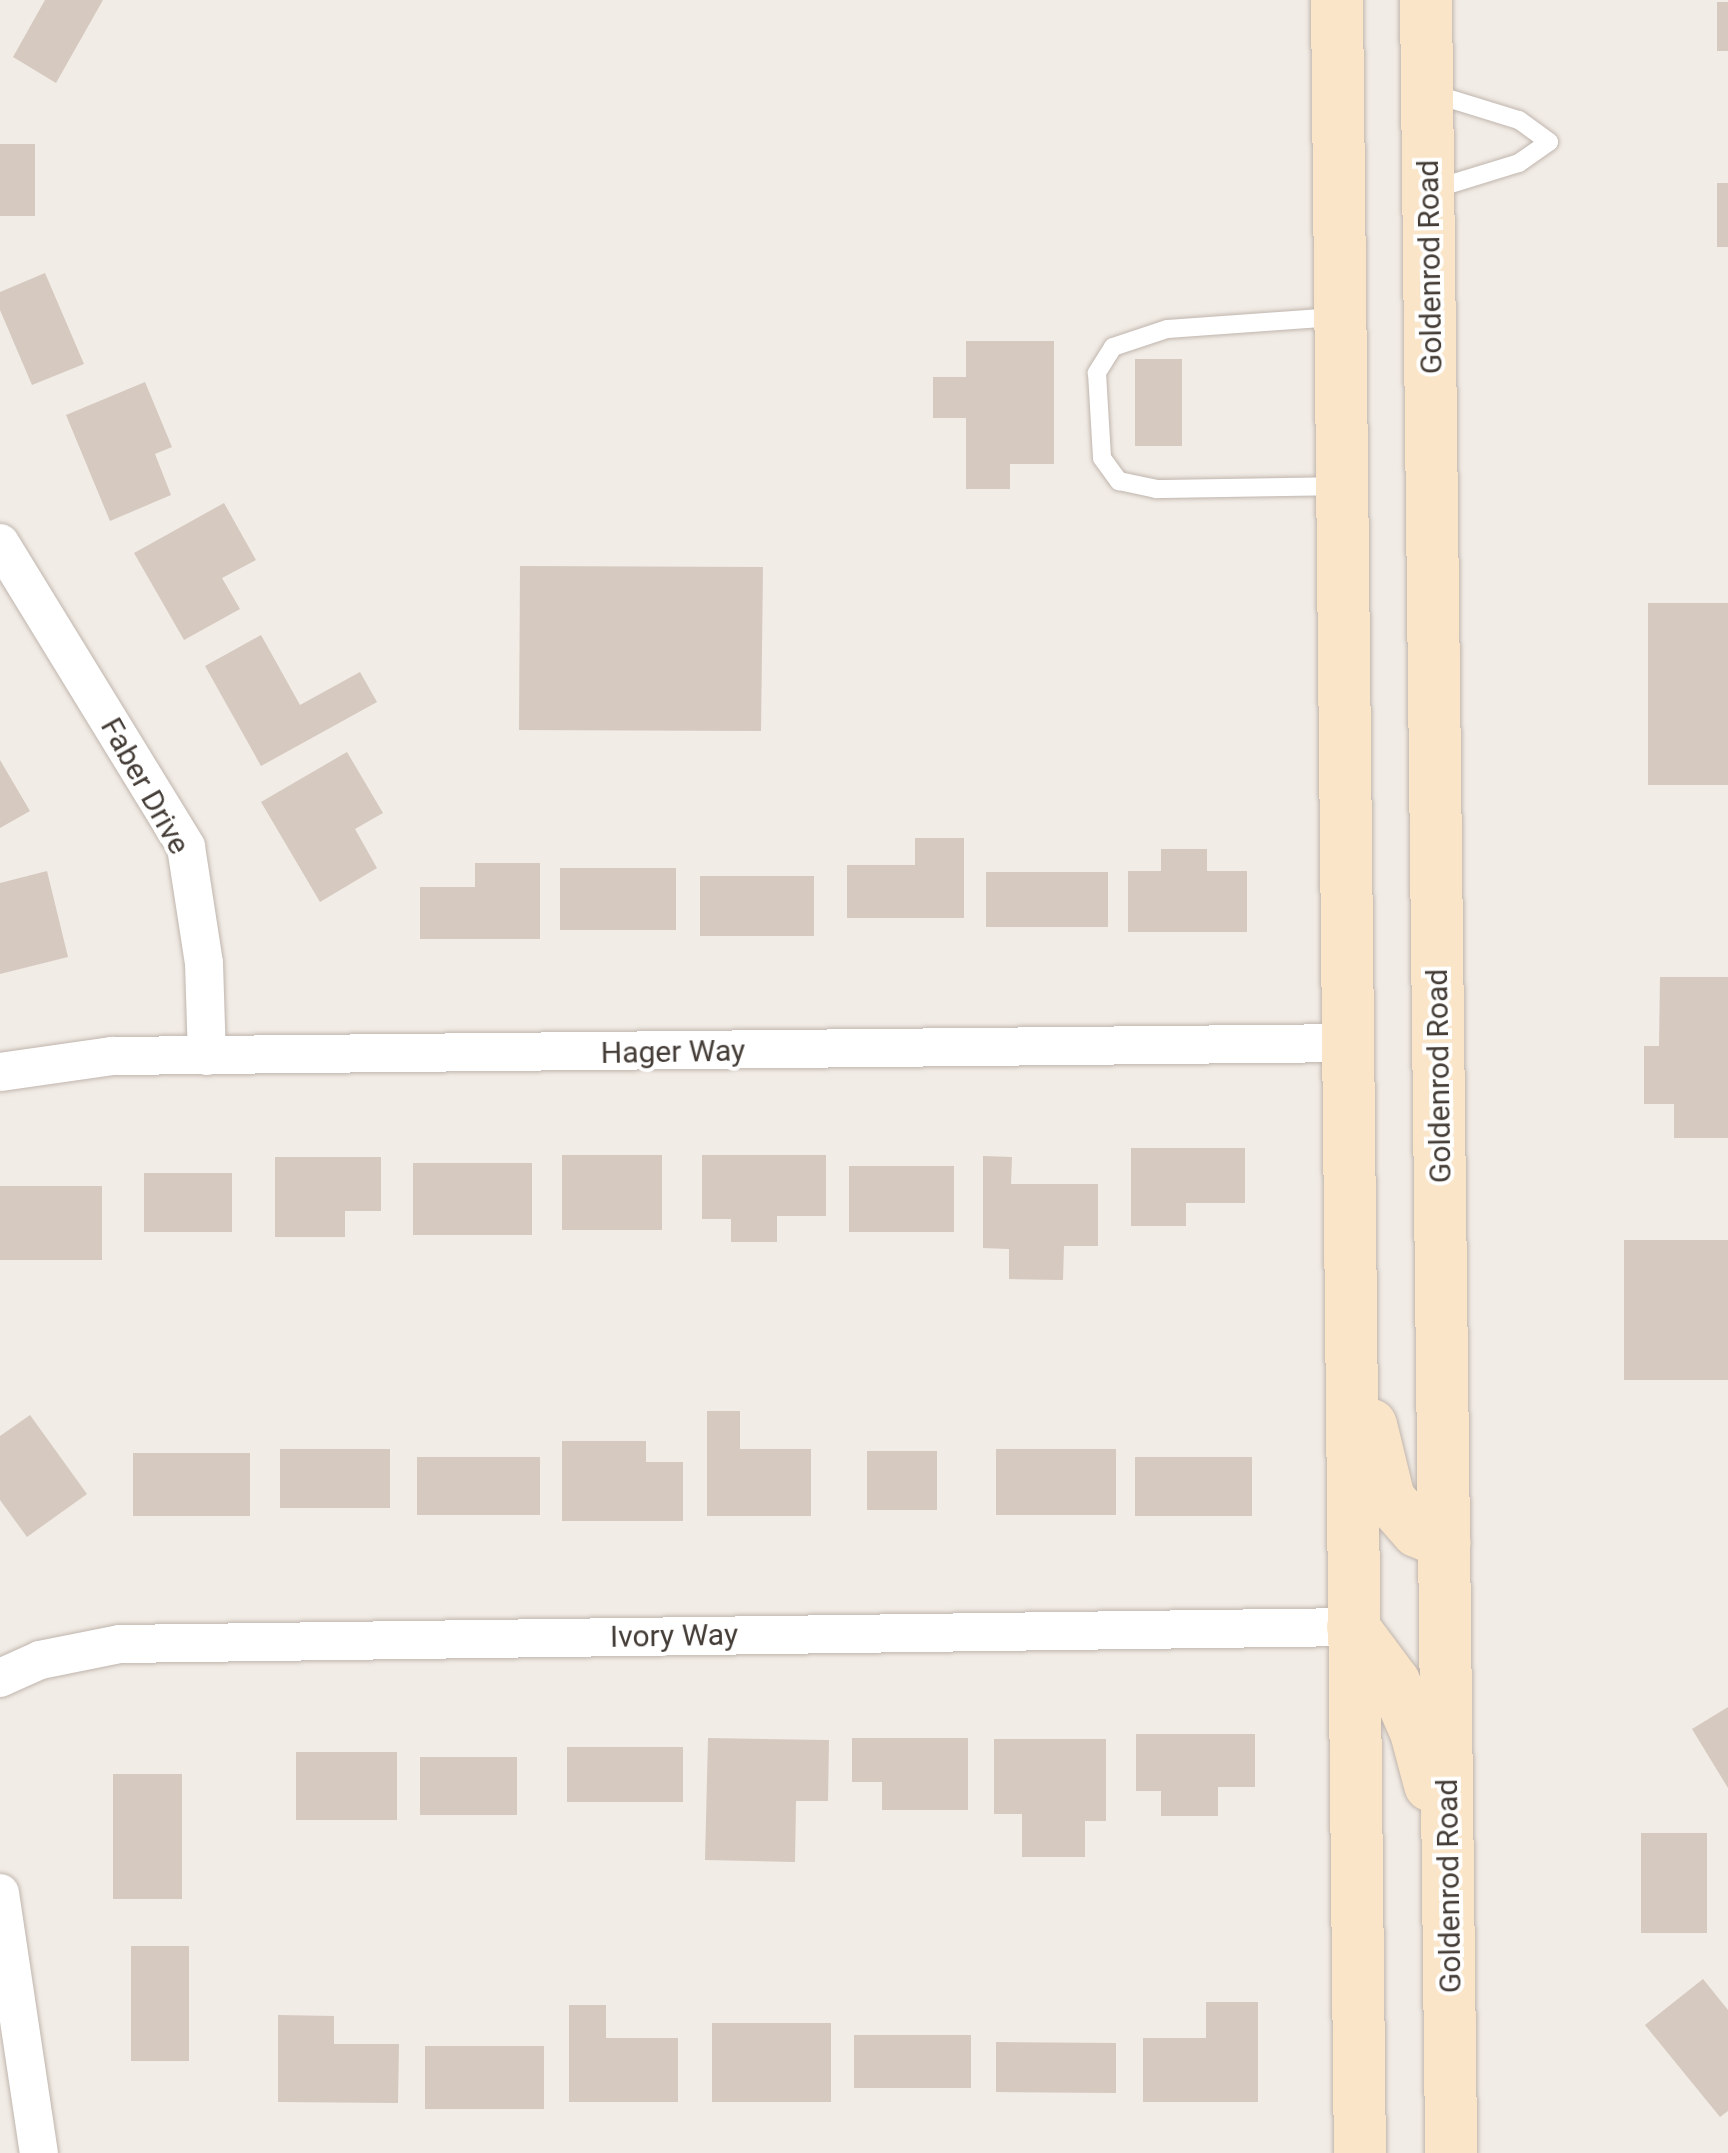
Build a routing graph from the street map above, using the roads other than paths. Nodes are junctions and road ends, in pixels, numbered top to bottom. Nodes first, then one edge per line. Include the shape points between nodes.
1 (1337, 0) edge
2 (1426, 0) edge
3 (1428, 92) junction
4 (1429, 190) junction
5 (1340, 316) junction
6 (1342, 486) junction
7 (0, 543) edge
8 (1348, 1043) junction
9 (207, 1056) junction
10 (0, 1072) edge
11 (1351, 1351) junction
12 (1445, 1542) junction
13 (1353, 1627) junction
14 (0, 1678) edge
15 (1448, 1854) junction
16 (0, 1892) edge
17 (39, 2153) edge
18 (1360, 2153) edge
19 (1451, 2153) edge

1 - 5 main road
2 - 3 main road, Goldenrod Road
3 - 4 main road, Goldenrod Road
3 - 4 lane via 1519,120 1555,143 1519,163
4 - 12 main road, Goldenrod Road
5 - 6 main road
5 - 6 lane via 1167,329 1113,347 1097,373 1102,458 1119,481 1156,488
6 - 8 main road
7 - 9 street, Faber Drive via 186,847 204,963
8 - 9 street, Hager Way
8 - 11 main road
9 - 10 street, Hager Way via 112,1056
11 - 12 main road via 1390,1499 1416,1532
11 - 13 main road
12 - 15 main road, Goldenrod Road
13 - 14 street, Ivory Way via 120,1644 40,1660
13 - 15 main road via 1394,1682 1416,1732
13 - 18 main road
15 - 19 main road, Goldenrod Road
16 - 17 street

